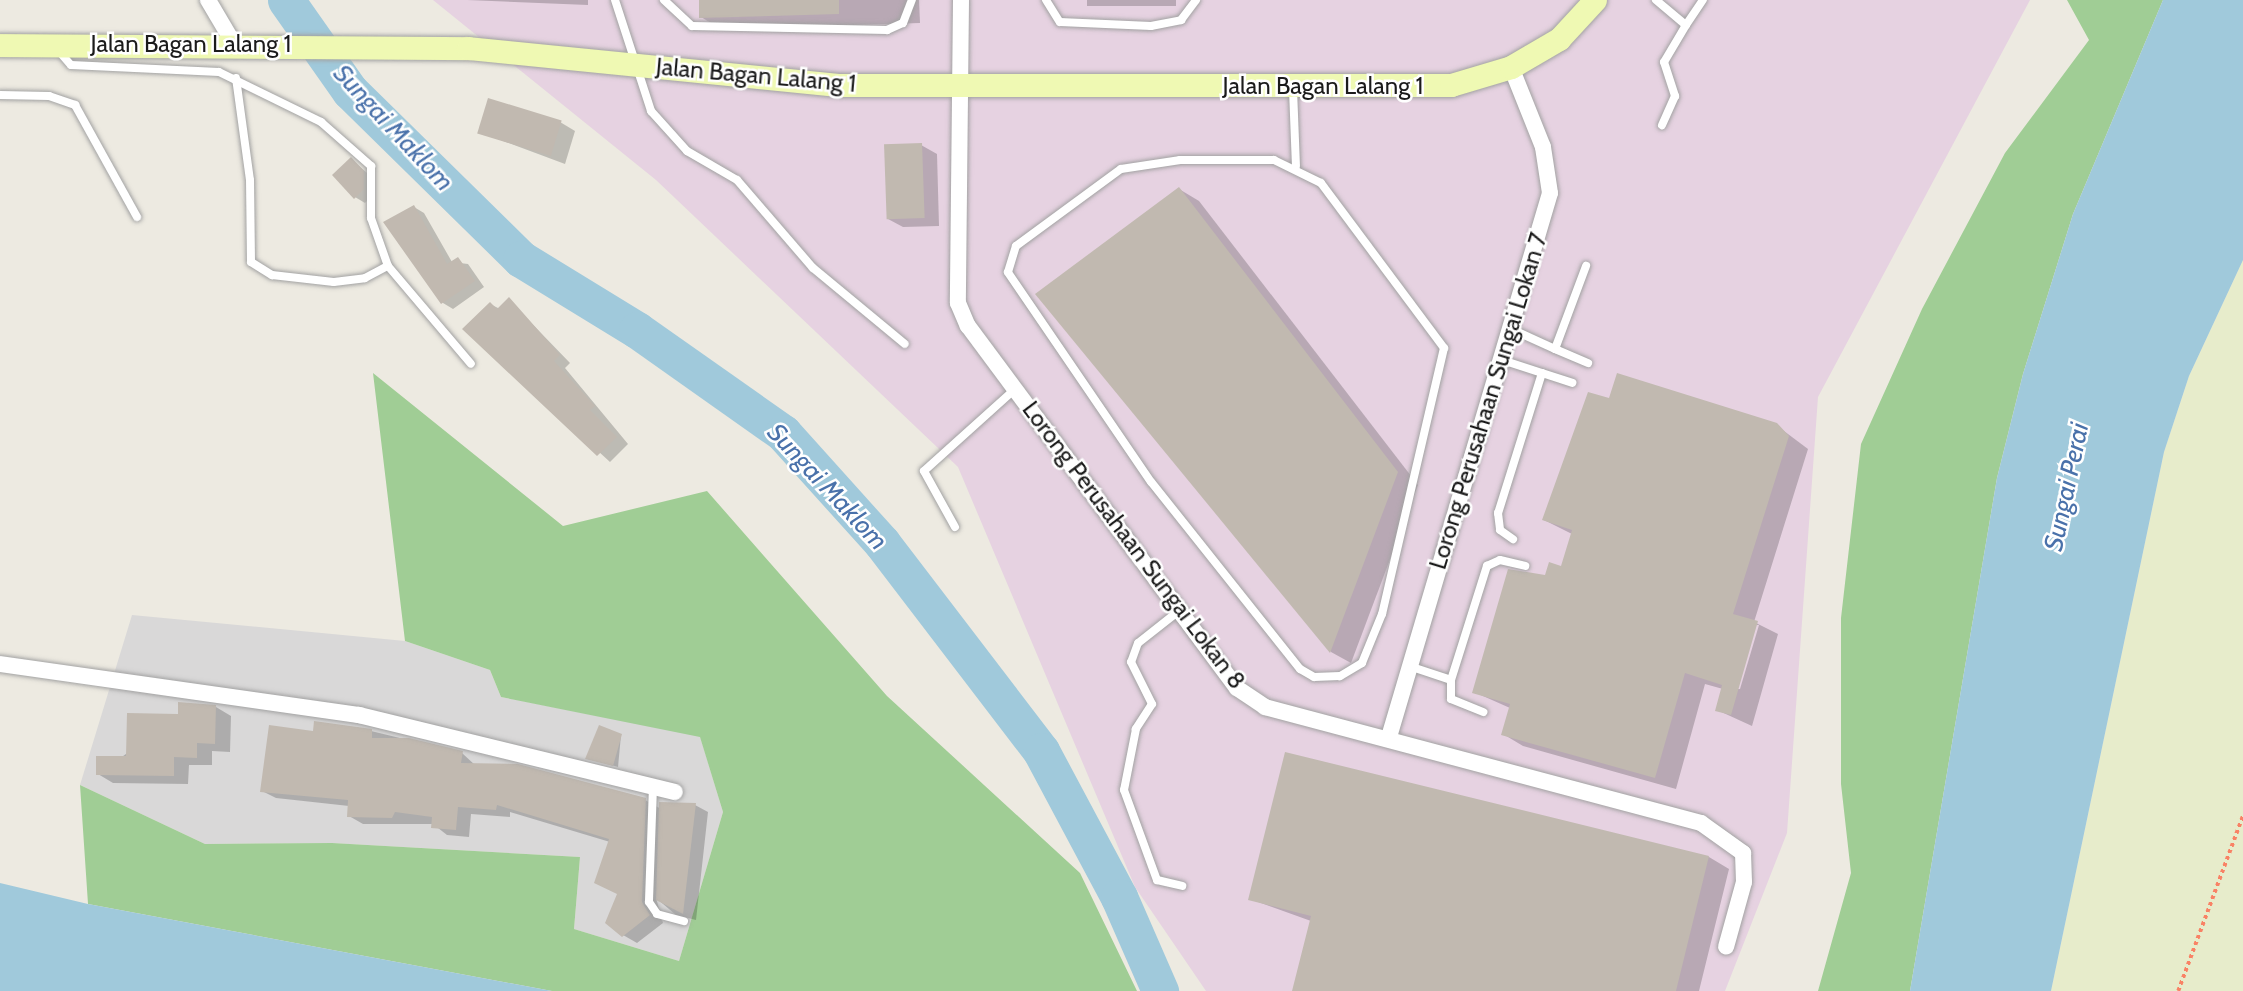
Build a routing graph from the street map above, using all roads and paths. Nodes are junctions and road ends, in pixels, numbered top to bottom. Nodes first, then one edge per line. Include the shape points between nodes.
1 (208, 0) edge
2 (615, 0) edge
3 (664, 0) edge
4 (912, 0) edge
5 (961, 0) edge
6 (1046, 0) edge
7 (1196, 0) edge
8 (1595, 0) edge
9 (1656, 0) edge
10 (1703, 0) edge
11 (1686, 25) junction
12 (52, 44) junction
13 (240, 44) junction
14 (0, 45) edge
15 (639, 65) junction
16 (1511, 67) junction
17 (236, 78) junction
18 (961, 87) junction
19 (1293, 87) junction
20 (0, 95) edge
21 (1662, 125) dead end
22 (1296, 166) junction
23 (137, 217) dead end
24 (388, 266) junction
25 (1586, 266) dead end
26 (1511, 329) junction
27 (905, 344) dead end
28 (1555, 349) junction
29 (1502, 360) junction
30 (1588, 363) dead end
31 (471, 364) dead end
32 (1542, 373) junction
33 (1572, 383) dead end
34 (1015, 389) junction
35 (955, 527) dead end
36 (1513, 539) dead end
37 (1525, 566) dead end
38 (1180, 610) junction
39 (0, 664) edge
40 (1409, 666) junction
41 (1451, 680) junction
42 (1485, 712) dead end
43 (1388, 737) junction
44 (653, 786) junction
45 (675, 792) dead end
46 (2243, 815) edge
47 (1182, 886) dead end
48 (684, 921) dead end
49 (1726, 947) dead end
50 (2178, 991) edge

1 - 13 street
2 - 15 lane
3 - 4 lane via 692,26 887,30 903,23
5 - 18 street, Lorong Perusahaan Sungai Lokan 8
6 - 7 lane via 1060,22 1151,26 1181,20
8 - 16 main road, Jalan Bagan Lalang 1 via 1559,39
9 - 11 lane
10 - 11 lane
11 - 21 lane via 1664,62 1675,96
12 - 13 main road, Jalan Bagan Lalang 1
12 - 14 main road, Jalan Bagan Lalang 1
12 - 17 lane via 71,65 193,66
13 - 15 main road, Jalan Bagan Lalang 1 via 365,45
15 - 18 main road, Jalan Bagan Lalang 1 via 839,85
15 - 27 lane via 651,111 687,151 737,180 813,268
16 - 19 main road, Jalan Bagan Lalang 1 via 1451,85
16 - 26 street, Lorong Perusahaan Sungai Lokan 7 via 1550,172 1550,193
17 - 24 lane via 321,122 371,166 371,218
17 - 24 lane via 250,180 251,262 272,275 334,282 365,278
18 - 19 main road, Jalan Bagan Lalang 1
18 - 34 street, Lorong Perusahaan Sungai Lokan 8 via 958,303
19 - 22 lane
20 - 23 lane via 49,96 75,105
22 - 22 lane via 1321,183 1444,348 1382,614 1362,663 1340,676 1314,677 1300,669 1151,482 1008,272 1016,246 1121,169 1180,160
24 - 31 lane
25 - 28 lane
26 - 28 lane
26 - 29 street, Lorong Perusahaan Sungai Lokan 7
28 - 30 lane
29 - 32 lane
29 - 40 street, Lorong Perusahaan Sungai Lokan 7
32 - 33 lane
32 - 36 lane via 1498,513 1500,530
34 - 35 lane via 924,471
34 - 38 street, Lorong Perusahaan Sungai Lokan 8
37 - 41 lane via 1500,560 1488,566
38 - 43 street, Lorong Perusahaan Sungai Lokan 8 via 1237,688 1265,707
38 - 47 lane via 1138,643 1131,662 1152,704 1136,729 1124,790 1157,880
39 - 44 street via 359,715
40 - 41 lane
40 - 43 street, Lorong Perusahaan Sungai Lokan 7
41 - 42 lane via 1451,699
43 - 49 street, Lorong Perusahaan Sungai Lokan 8 via 1648,806 1731,840 1746,867
44 - 45 street
44 - 48 lane via 656,862 649,902 657,914
46 - 50 path

